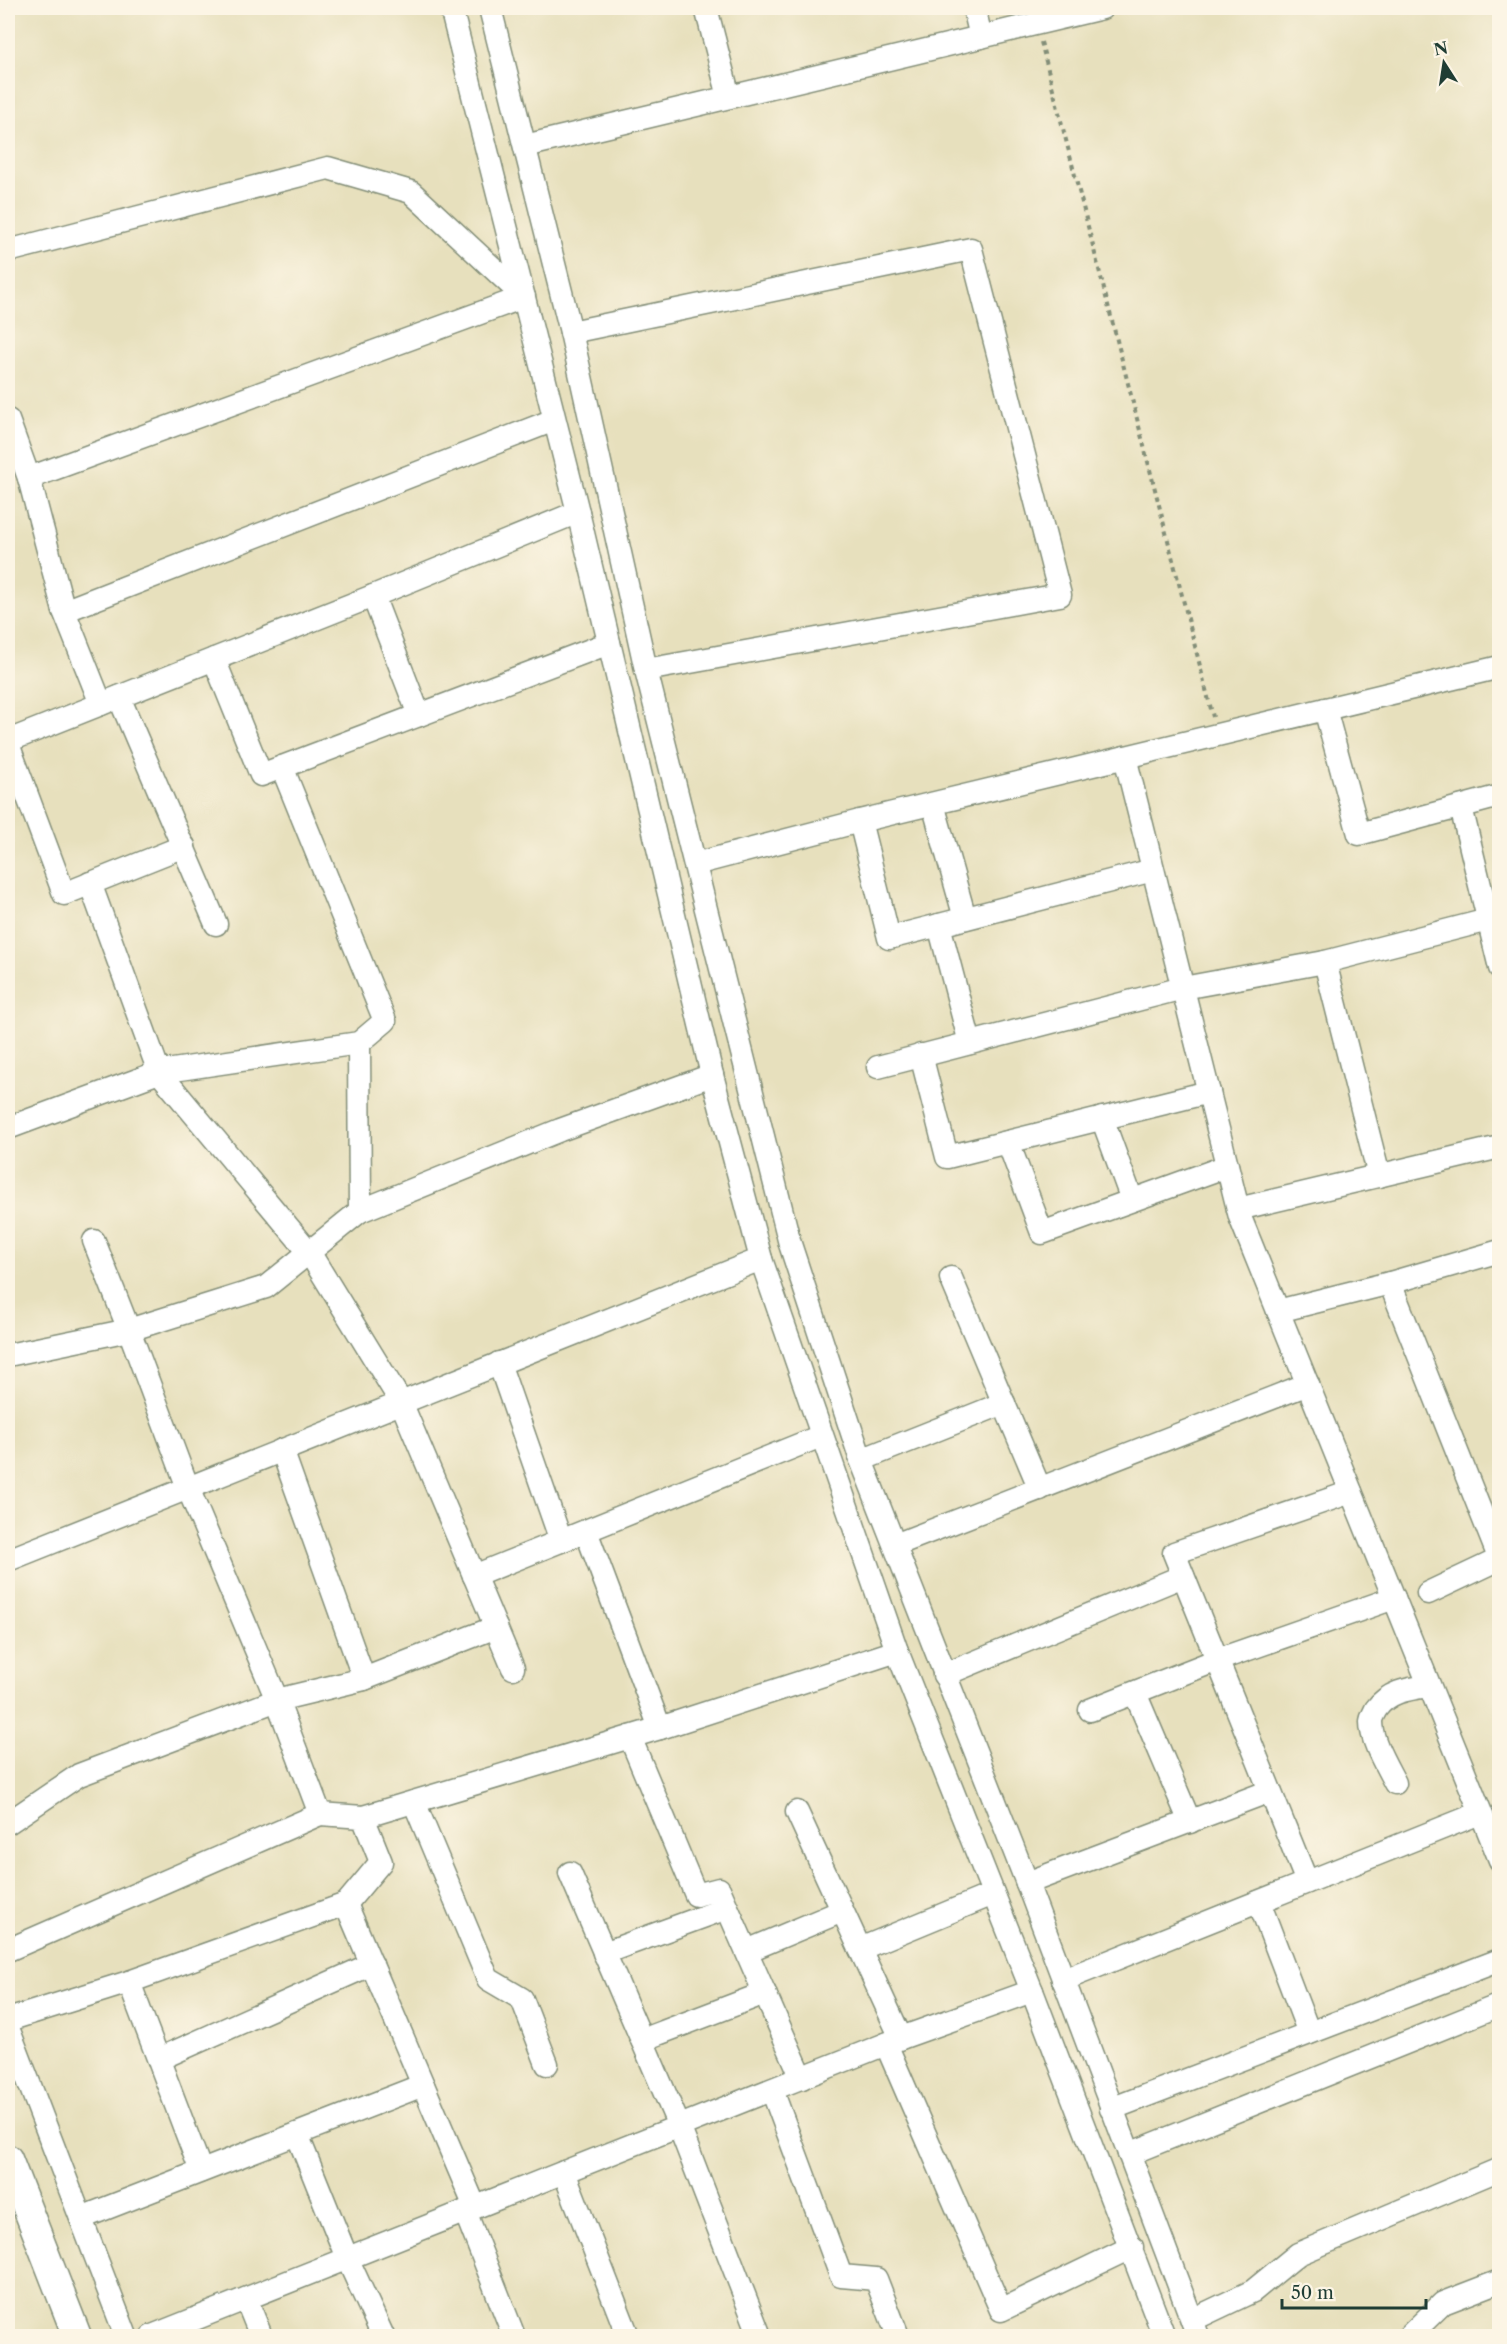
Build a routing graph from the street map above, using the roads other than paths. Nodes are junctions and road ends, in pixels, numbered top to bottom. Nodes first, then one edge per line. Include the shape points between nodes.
1 (451, 8) edge
2 (490, 8) edge
3 (706, 8) edge
4 (974, 8) edge
5 (1102, 8) edge
6 (981, 37) junction
7 (729, 97) junction
8 (525, 146) junction
9 (8, 251) edge
10 (524, 297) junction
11 (571, 332) junction
12 (8, 420) edge
13 (555, 420) junction
14 (29, 478) junction
15 (578, 512) junction
16 (373, 596) junction
17 (64, 611) junction
18 (609, 643) junction
19 (214, 659) junction
20 (1500, 667) edge
21 (646, 670) junction
22 (110, 700) junction
23 (1325, 709) junction
24 (419, 715) junction
25 (8, 742) edge
26 (1125, 757) junction
27 (282, 767) junction
28 (1500, 796) edge
29 (933, 804) junction
30 (1461, 807) junction
31 (860, 821) junction
32 (184, 846) junction
33 (694, 864) junction
34 (1153, 870) junction
35 (90, 883) junction
36 (965, 918) junction
37 (1488, 920) junction
38 (216, 924) dead end
39 (939, 925) junction
40 (1325, 962) junction
41 (1500, 968) edge
42 (1183, 988) junction
43 (359, 1043) junction
44 (970, 1043) junction
45 (921, 1055) junction
46 (878, 1066) dead end
47 (159, 1072) junction
48 (712, 1074) junction
49 (1209, 1092) junction
50 (1102, 1118) junction
51 (8, 1128) edge
52 (1008, 1142) junction
53 (1500, 1147) edge
54 (1227, 1166) junction
55 (1379, 1176) junction
56 (1132, 1200) junction
57 (1238, 1209) junction
58 (360, 1211) junction
59 (94, 1241) dead end
60 (1500, 1251) edge
61 (309, 1252) junction
62 (761, 1259) junction
63 (951, 1278) dead end
64 (1390, 1283) junction
65 (1278, 1311) junction
66 (129, 1330) junction
67 (8, 1355) edge
68 (499, 1363) junction
69 (1308, 1384) junction
70 (401, 1402) junction
71 (1004, 1403) junction
72 (821, 1436) junction
73 (282, 1450) junction
74 (861, 1460) junction
75 (188, 1488) junction
76 (1040, 1489) junction
77 (1351, 1492) junction
78 (586, 1531) junction
79 (561, 1541) junction
80 (895, 1545) junction
81 (8, 1560) edge
82 (1499, 1560) edge
83 (474, 1576) junction
84 (1183, 1576) junction
85 (1428, 1593) dead end
86 (1394, 1598) junction
87 (496, 1627) junction
88 (897, 1651) junction
89 (1217, 1660) junction
90 (513, 1668) dead end
91 (944, 1675) junction
92 (364, 1679) junction
93 (1429, 1686) junction
94 (1135, 1693) junction
95 (277, 1700) junction
96 (1090, 1710) dead end
97 (660, 1728) junction
98 (630, 1737) junction
99 (1395, 1783) dead end
100 (1270, 1791) junction
101 (414, 1802) junction
102 (797, 1812) dead end
103 (1480, 1812) junction
104 (320, 1814) junction
105 (363, 1817) junction
106 (1190, 1822) junction
107 (8, 1823) edge
108 (1500, 1860) edge
109 (570, 1873) dead end
110 (1307, 1882) junction
111 (1027, 1883) junction
112 (993, 1894) junction
113 (1259, 1902) junction
114 (346, 1904) junction
115 (728, 1908) junction
116 (842, 1911) junction
117 (860, 1949) junction
118 (8, 1950) edge
119 (747, 1952) junction
120 (604, 1953) junction
121 (1500, 1960) edge
122 (372, 1964) junction
123 (1063, 1980) junction
124 (129, 1982) junction
125 (1032, 1991) junction
126 (765, 1993) junction
127 (1500, 2005) edge
128 (8, 2020) edge
129 (8, 2028) edge
130 (1309, 2033) junction
131 (642, 2040) junction
132 (893, 2041) junction
133 (159, 2059) junction
134 (547, 2064) dead end
135 (802, 2078) junction
136 (423, 2085) junction
137 (772, 2090) junction
138 (1111, 2109) junction
139 (679, 2126) junction
140 (297, 2134) junction
141 (1129, 2154) junction
142 (8, 2159) edge
143 (1500, 2169) edge
144 (201, 2171) junction
145 (564, 2172) junction
146 (470, 2209) junction
147 (81, 2218) junction
148 (1132, 2247) junction
149 (347, 2259) junction
150 (1500, 2281) edge
151 (246, 2299) junction
152 (1195, 2328) edge
153 (77, 2337) edge
154 (126, 2337) edge
155 (152, 2337) edge
156 (261, 2337) edge
157 (383, 2337) edge
158 (514, 2337) edge
159 (628, 2337) edge
160 (760, 2337) edge
161 (898, 2337) edge
162 (1164, 2337) edge
163 (1409, 2337) edge

1 - 10 street
2 - 8 street
3 - 7 street
4 - 6 street
5 - 6 street
6 - 7 street
7 - 8 street
8 - 11 street
9 - 10 street via 328,168 411,192
10 - 13 street
10 - 14 street
11 - 21 street
11 - 21 street via 971,249 1060,595
12 - 14 street
13 - 15 street
13 - 17 street
14 - 17 street
15 - 16 street
15 - 18 street
16 - 19 street
16 - 24 street
17 - 22 street
18 - 24 street
18 - 48 street
19 - 22 street
19 - 27 street via 261,774
20 - 23 street
21 - 33 street
22 - 25 street
22 - 32 street
23 - 26 street
23 - 30 street via 1359,834
24 - 27 street
25 - 35 street via 64,894
26 - 29 street
26 - 34 street
27 - 43 street via 384,1021
28 - 30 street
29 - 31 street
29 - 36 street
30 - 37 street
31 - 33 street
31 - 39 street via 889,938
32 - 35 street
32 - 38 street
33 - 74 street via 790,1244
34 - 36 street
34 - 42 street
35 - 47 street
36 - 39 street
37 - 40 street
37 - 41 street
39 - 44 street
40 - 42 street
40 - 55 street
42 - 44 street
42 - 49 street
43 - 47 street
43 - 58 street
44 - 45 street
45 - 46 street
45 - 52 street via 947,1157
47 - 51 street
47 - 61 street
48 - 58 street
48 - 62 street
49 - 50 street
49 - 54 street
50 - 52 street
50 - 56 street
52 - 56 street via 1042,1233
53 - 55 street
54 - 56 street
54 - 57 street
55 - 57 street
57 - 65 street
58 - 61 street
59 - 66 street
60 - 64 street
61 - 66 street via 266,1287
61 - 70 street
62 - 68 street
62 - 72 street
63 - 71 street
64 - 65 street
64 - 82 street
65 - 69 street
66 - 67 street
66 - 75 street
68 - 70 street
68 - 79 street
69 - 76 street
69 - 77 street
70 - 73 street
70 - 83 street
71 - 74 street
71 - 76 street
72 - 78 street
72 - 88 street
73 - 75 street
73 - 92 street
74 - 80 street
75 - 81 street
75 - 95 street
76 - 80 street
77 - 84 street via 1174,1553
77 - 86 street
78 - 79 street
78 - 97 street
79 - 83 street
80 - 91 street
82 - 85 street
83 - 87 street
84 - 89 street
84 - 91 street
86 - 89 street
86 - 93 street
87 - 90 street
87 - 92 street
88 - 97 street
88 - 112 street
89 - 94 street
89 - 100 street
91 - 111 street
92 - 95 street
93 - 99 street via 1386,1697 1370,1722
93 - 103 street
94 - 96 street
94 - 106 street
95 - 104 street
95 - 107 street via 79,1775
97 - 98 street
98 - 101 street
98 - 115 street via 696,1895 719,1889
100 - 106 street
100 - 110 street
101 - 105 street
101 - 134 street via 489,1978 522,1999
102 - 116 street
103 - 108 street
103 - 110 street
104 - 105 street
104 - 118 street
105 - 114 street via 381,1862
106 - 111 street
109 - 120 street
110 - 113 street
111 - 123 street
112 - 117 street
112 - 125 street
113 - 123 street
113 - 130 street
114 - 122 street
114 - 124 street
115 - 119 street
115 - 120 street
116 - 117 street
116 - 119 street
117 - 132 street
119 - 126 street
120 - 131 street
121 - 130 street
122 - 133 street
122 - 136 street
123 - 138 street
124 - 128 street
124 - 133 street
125 - 132 street
125 - 148 street
126 - 131 street
126 - 135 street
127 - 141 street
129 - 147 street
130 - 138 street
131 - 139 street
132 - 135 street
132 - 148 street via 1001,2310
133 - 144 street
135 - 137 street
136 - 140 street
136 - 146 street
137 - 139 street
137 - 161 street via 841,2276 876,2279
138 - 141 street
139 - 145 street
139 - 160 street
140 - 144 street
140 - 149 street
141 - 152 street
142 - 153 main road
143 - 152 street via 1298,2254 1253,2291
144 - 147 street
145 - 146 street
145 - 159 street
146 - 149 street
146 - 158 street
147 - 154 street
148 - 162 street
149 - 151 street
149 - 157 street
150 - 163 street via 1443,2303
151 - 155 street
151 - 156 street

